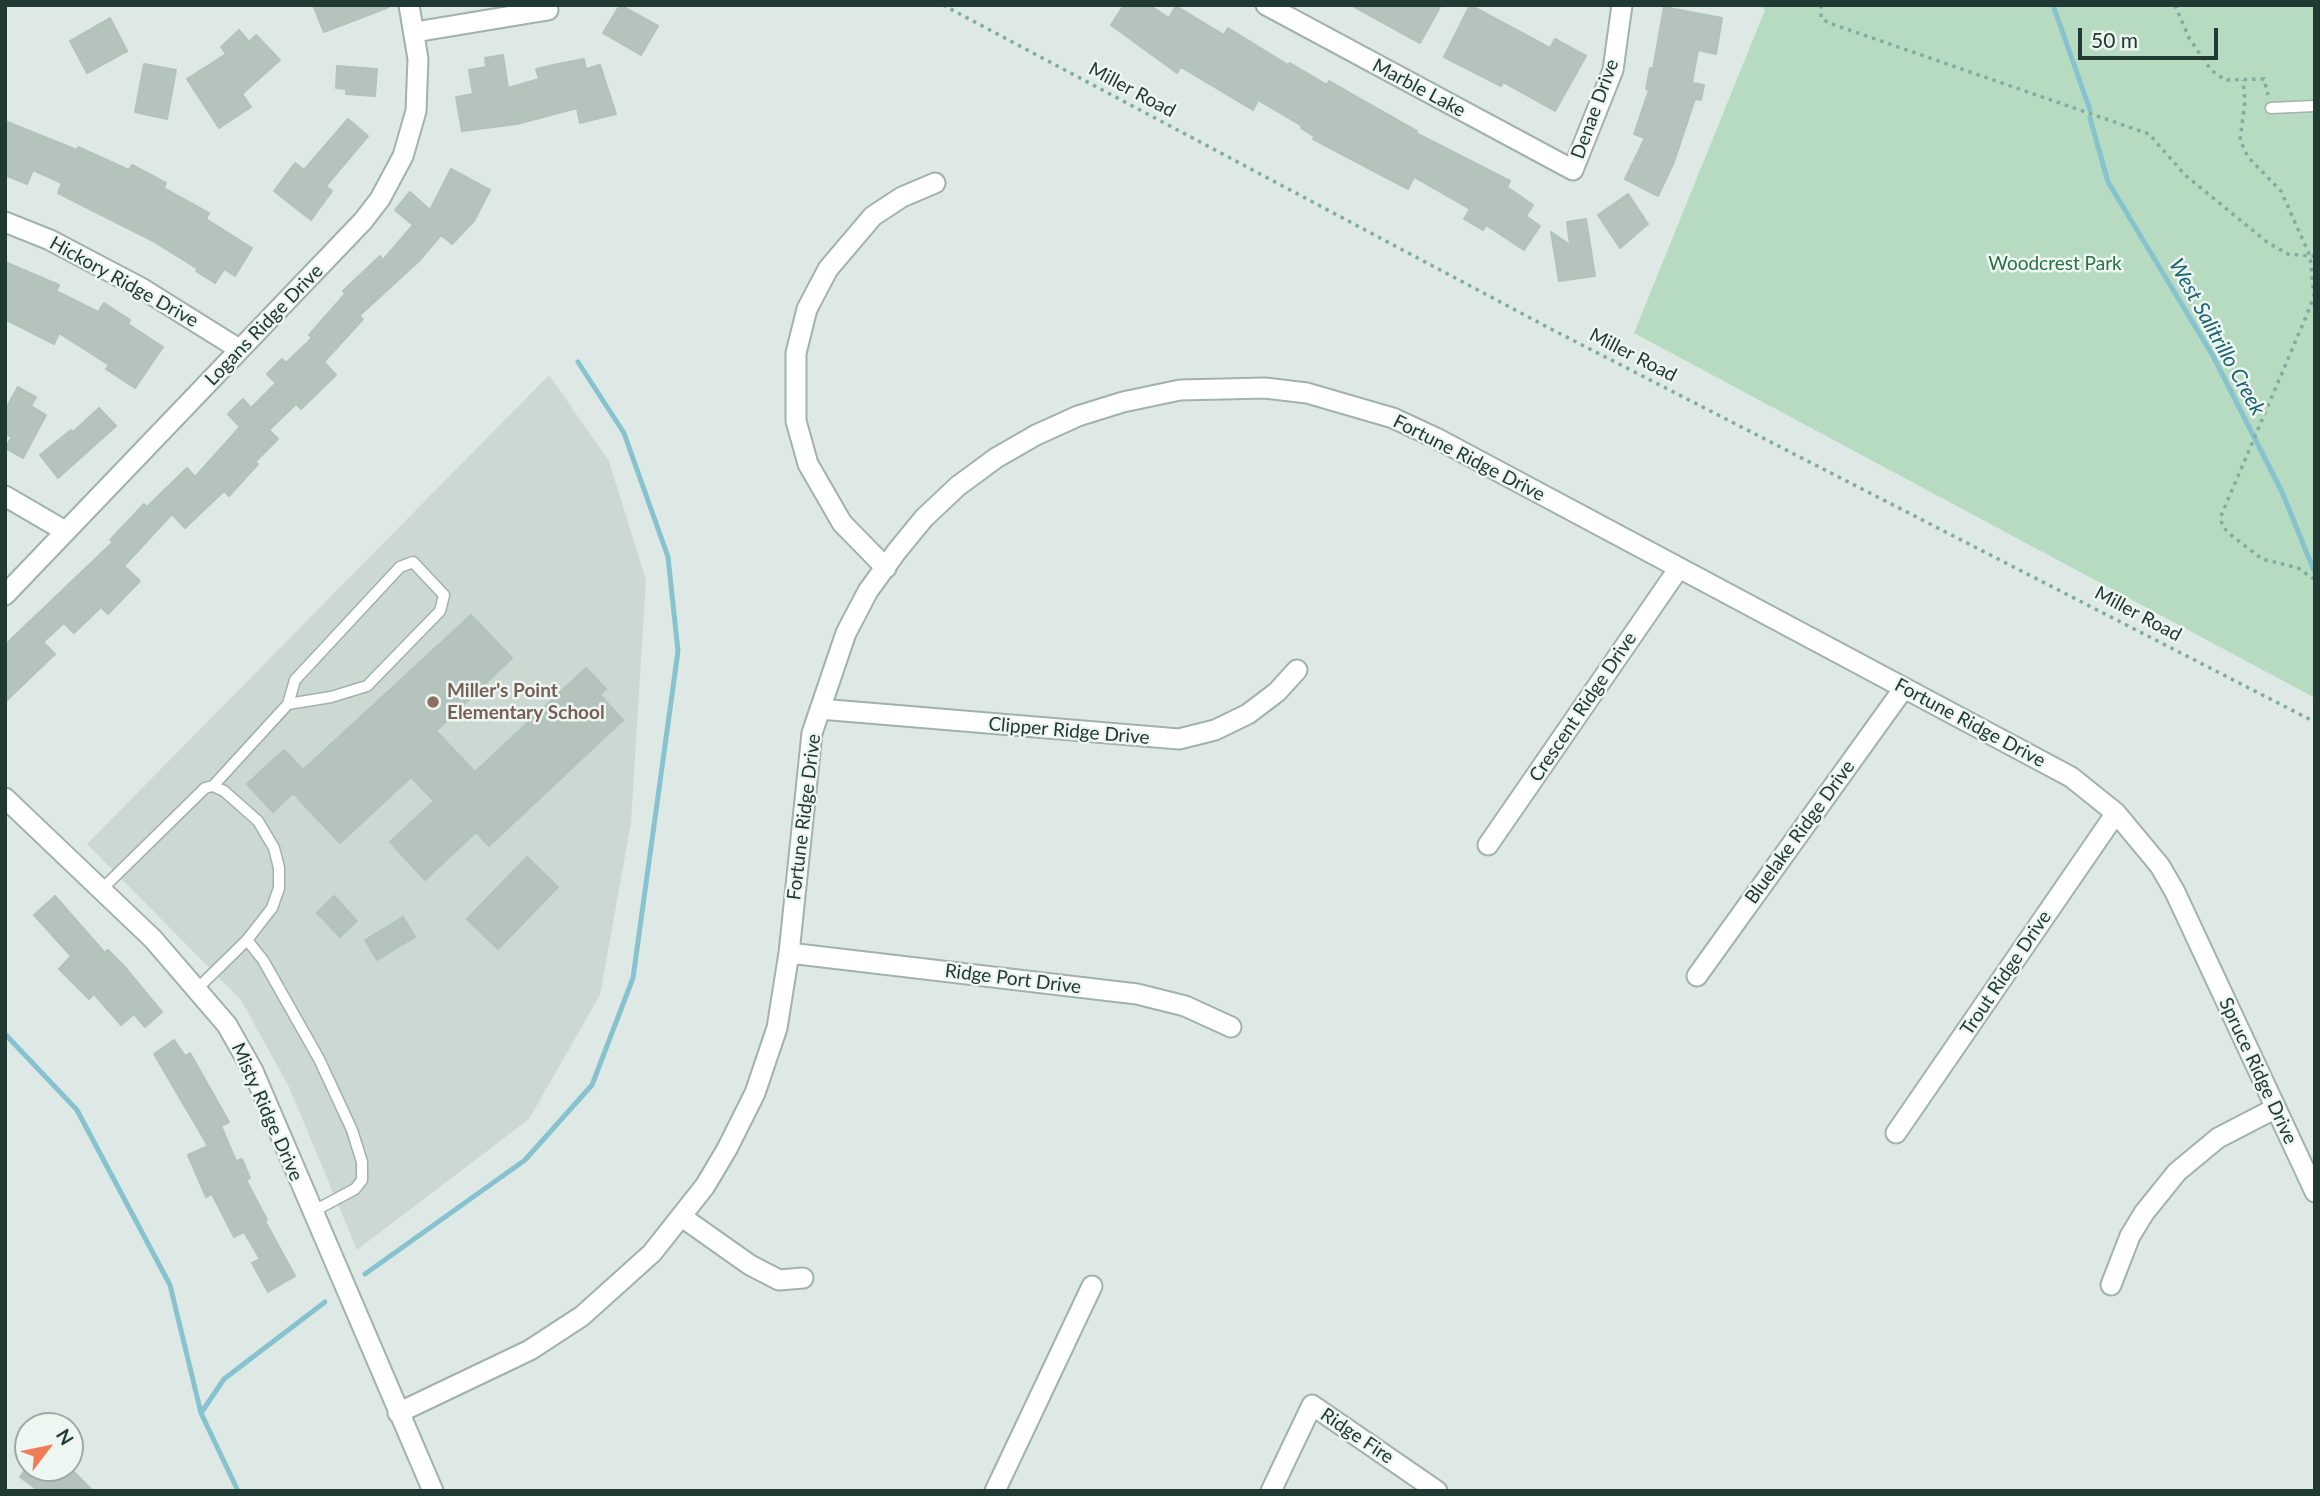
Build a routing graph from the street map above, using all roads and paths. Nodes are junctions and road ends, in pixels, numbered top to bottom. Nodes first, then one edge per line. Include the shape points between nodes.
1 (409, 5) edge
2 (943, 5) edge
3 (1266, 5) edge
4 (1622, 5) edge
5 (1821, 5) edge
6 (2175, 5) edge
7 (548, 10) dead end
8 (415, 33) junction
9 (2243, 80) junction
10 (2315, 106) edge
11 (2271, 108) joint
12 (1573, 170) joint
13 (935, 183) dead end
14 (5, 222) edge
15 (2313, 256) edge
16 (239, 349) junction
17 (5, 496) edge
18 (65, 531) junction
19 (886, 568) junction
20 (1679, 568) junction
21 (2314, 580) edge
22 (5, 595) edge
23 (1297, 670) dead end
24 (1904, 688) junction
25 (288, 704) junction
26 (820, 709) junction
27 (2315, 722) edge
28 (213, 786) junction
29 (5, 798) edge
30 (2116, 813) junction
31 (1488, 845) dead end
32 (102, 888) junction
33 (247, 940) junction
34 (2202, 950) joint
35 (789, 953) junction
36 (1697, 976) dead end
37 (198, 989) junction
38 (1231, 1027) dead end
39 (2276, 1108) junction
40 (1896, 1133) dead end
41 (2315, 1192) edge
42 (312, 1212) junction
43 (682, 1217) junction
44 (803, 1278) dead end
45 (2111, 1285) dead end
46 (1092, 1286) dead end
47 (398, 1413) junction
48 (433, 1491) edge
49 (995, 1491) edge
50 (1271, 1491) edge
51 (1437, 1491) edge

1 - 8 street, Logans Ridge Drive
2 - 27 path, Miller Road via 1551,329
3 - 12 street, Marble Lake
4 - 12 street, Denae Drive via 1613,70
5 - 15 path via 1821,18 1829,23 2149,134 2185,175 2267,242 2288,254
6 - 9 path via 2189,38 2211,70 2225,80
7 - 8 street
8 - 16 street, Logans Ridge Drive via 415,111 392,178 363,221
9 - 11 path via 2264,79
9 - 15 path via 2240,140 2248,158 2281,191
10 - 11 lane
13 - 19 street via 873,216 828,269 807,309 796,353 795,409 808,464 842,523
14 - 16 street, Hickory Ridge Drive via 143,289
15 - 21 path via 2314,296 2221,516 2222,526 2262,559 2298,568
16 - 18 street, Logans Ridge Drive
17 - 18 street
18 - 22 street, Logans Ridge Drive
19 - 20 street, Fortune Ridge Drive via 923,518 958,486 1036,435 1123,402 1223,387 1307,393 1393,418
19 - 26 street, Fortune Ridge Drive via 846,633
20 - 24 street, Fortune Ridge Drive
20 - 31 street, Crescent Ridge Drive
23 - 26 street, Clipper Ridge Drive via 1248,715 1179,739
24 - 30 street, Fortune Ridge Drive via 2071,778
24 - 36 street, Bluelake Ridge Drive
25 - 25 lane via 367,686 440,611 444,595 413,562 400,567 295,680
25 - 28 lane
26 - 35 street, Fortune Ridge Drive via 807,770
28 - 32 lane via 205,788
28 - 33 lane via 237,799 258,821 274,848 279,868 272,908
29 - 32 street, Misty Ridge Drive
30 - 34 street, Fortune Ridge Drive via 2160,866
30 - 40 street, Trout Ridge Drive
32 - 37 street, Misty Ridge Drive
33 - 37 lane
33 - 42 lane via 319,1059 362,1162 362,1180 355,1189
34 - 39 street, Spruce Ridge Drive
35 - 38 street, Ridge Port Drive via 1137,994 1185,1006
35 - 43 street, Fortune Ridge Drive via 777,1028 755,1093 727,1149
37 - 42 street, Misty Ridge Drive via 227,1025 253,1071
39 - 41 street, Spruce Ridge Drive
39 - 45 street via 2218,1138 2177,1171 2130,1236
42 - 47 street, Misty Ridge Drive
43 - 44 street via 759,1270 779,1280
43 - 47 street, Fortune Ridge Drive via 652,1253 582,1316 530,1350
46 - 49 street
47 - 48 street, Misty Ridge Drive
50 - 51 street, Ridge Fire via 1312,1405

